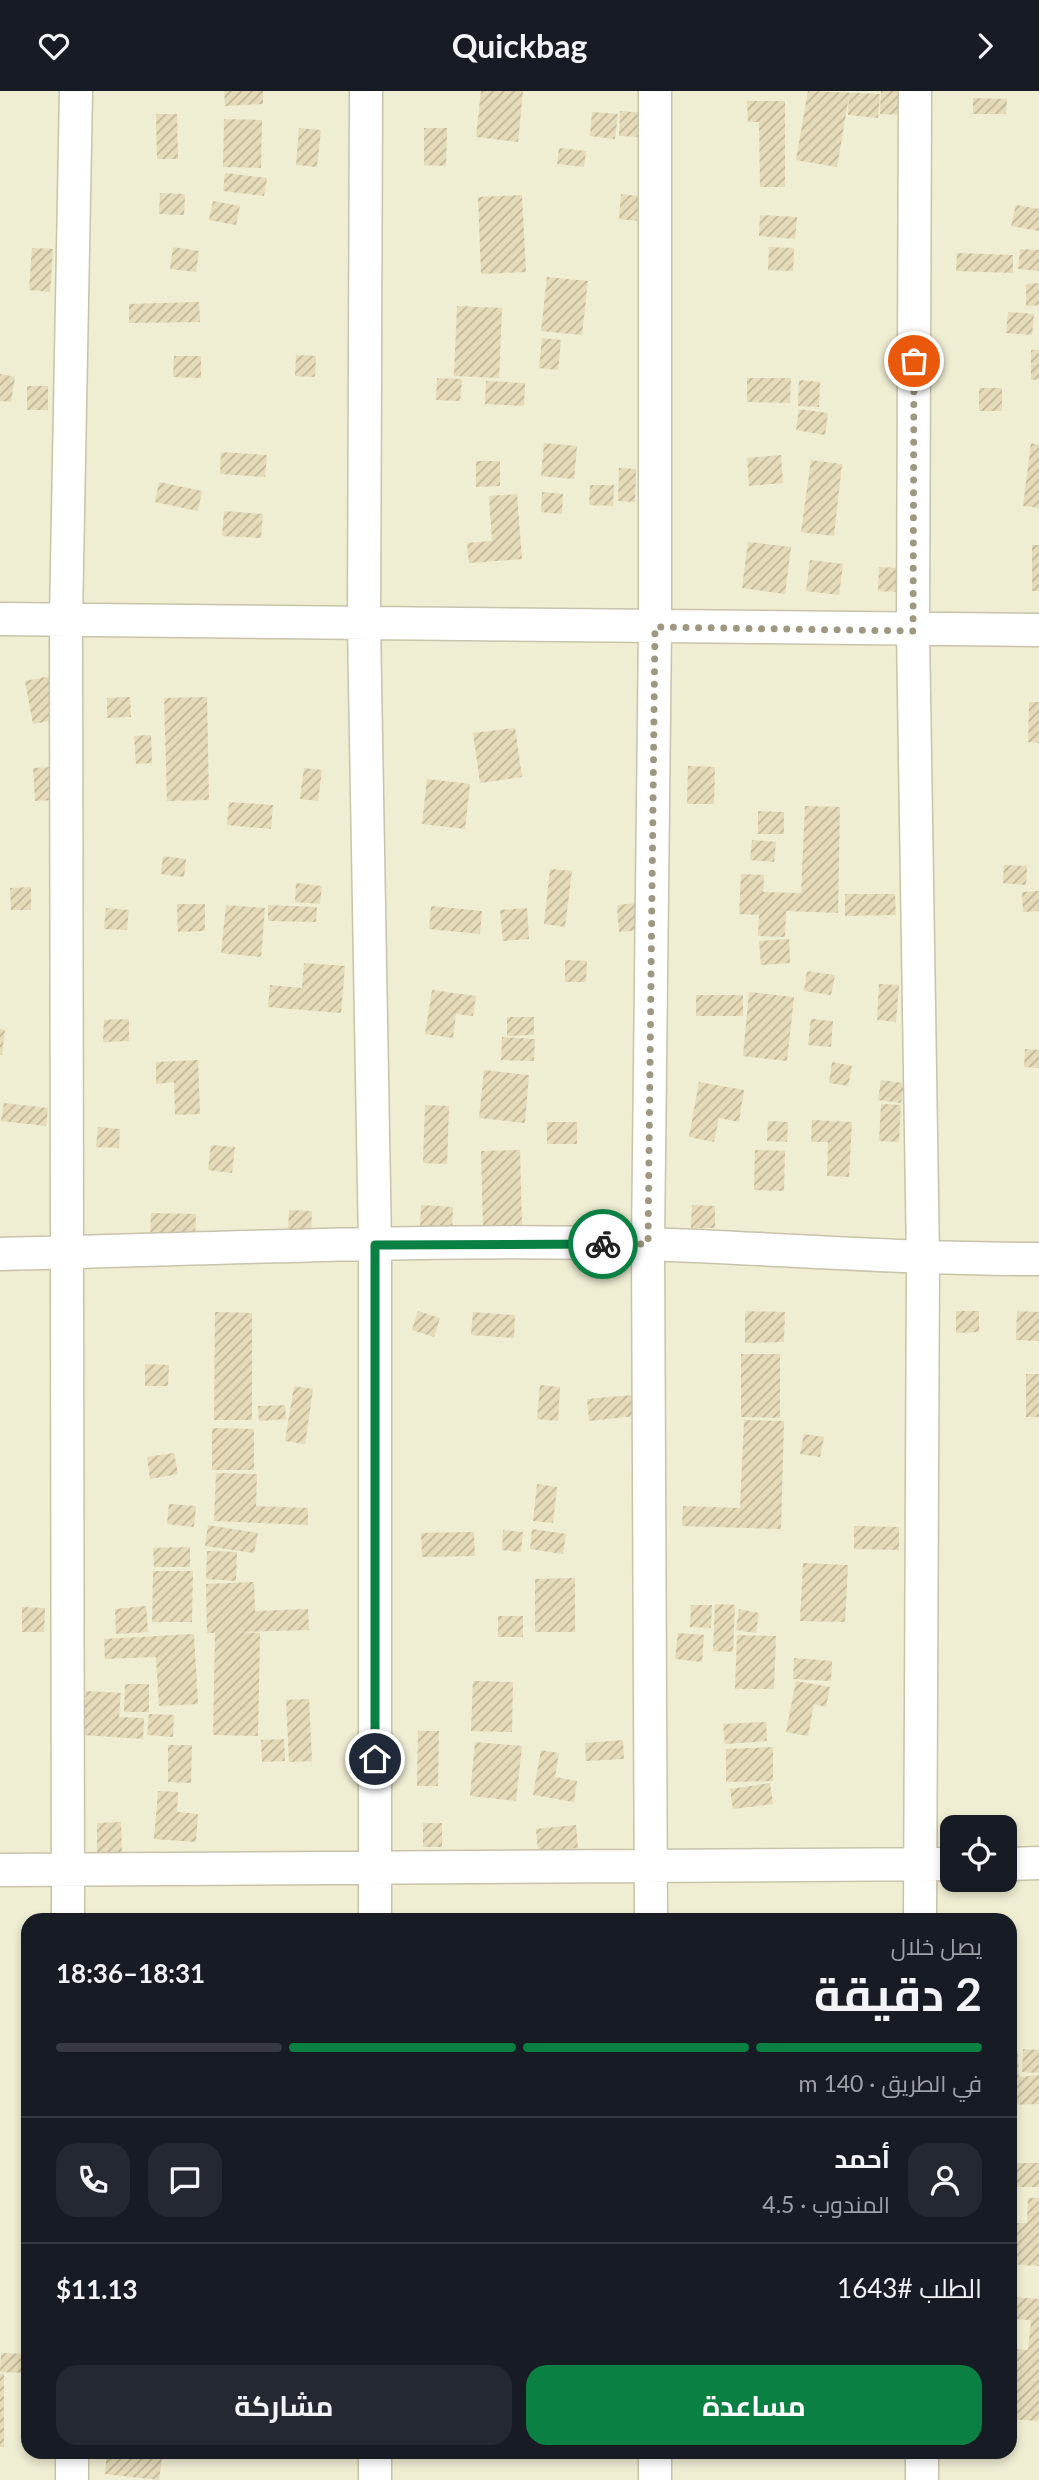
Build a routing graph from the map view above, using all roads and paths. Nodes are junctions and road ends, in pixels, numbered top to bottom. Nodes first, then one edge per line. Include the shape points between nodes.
1 (76, 91) edge
2 (366, 91) edge
3 (655, 91) edge
4 (915, 91) edge
5 (0, 619) edge
6 (66, 619) junction
7 (364, 625) junction
8 (655, 627) junction
9 (1039, 630) edge
10 (913, 631) junction
11 (648, 1244) junction
12 (375, 1245) junction
13 (66, 1253) junction
14 (0, 1254) edge
15 (923, 1259) junction
16 (1039, 1259) edge
17 (919, 1864) junction
18 (940, 1864) edge
19 (1017, 1864) edge
20 (1039, 1864) edge
21 (651, 1865) junction
22 (375, 1867) junction
23 (68, 1869) junction
24 (0, 1870) edge
25 (68, 1913) edge
26 (375, 1913) edge
27 (651, 1913) edge
28 (919, 1913) edge
29 (72, 2459) edge
30 (375, 2459) edge
31 (655, 2459) edge
32 (922, 2459) edge
33 (72, 2480) edge
34 (375, 2480) edge
35 (656, 2480) edge
36 (922, 2480) edge

1 - 6 street
2 - 7 street
3 - 8 street
4 - 10 street
5 - 6 street
6 - 7 street
6 - 13 street
7 - 8 street
7 - 12 street
8 - 10 street
8 - 11 street
9 - 10 street
10 - 15 street
11 - 12 street
11 - 15 street
11 - 21 street
12 - 13 street
12 - 22 street
13 - 14 street
13 - 23 street
15 - 16 street
15 - 17 street
17 - 18 street
17 - 21 street
17 - 28 street
19 - 20 street
21 - 22 street
21 - 27 street
22 - 23 street
22 - 26 street
23 - 24 street
23 - 25 street
29 - 33 street
30 - 34 street
31 - 35 street
32 - 36 street

